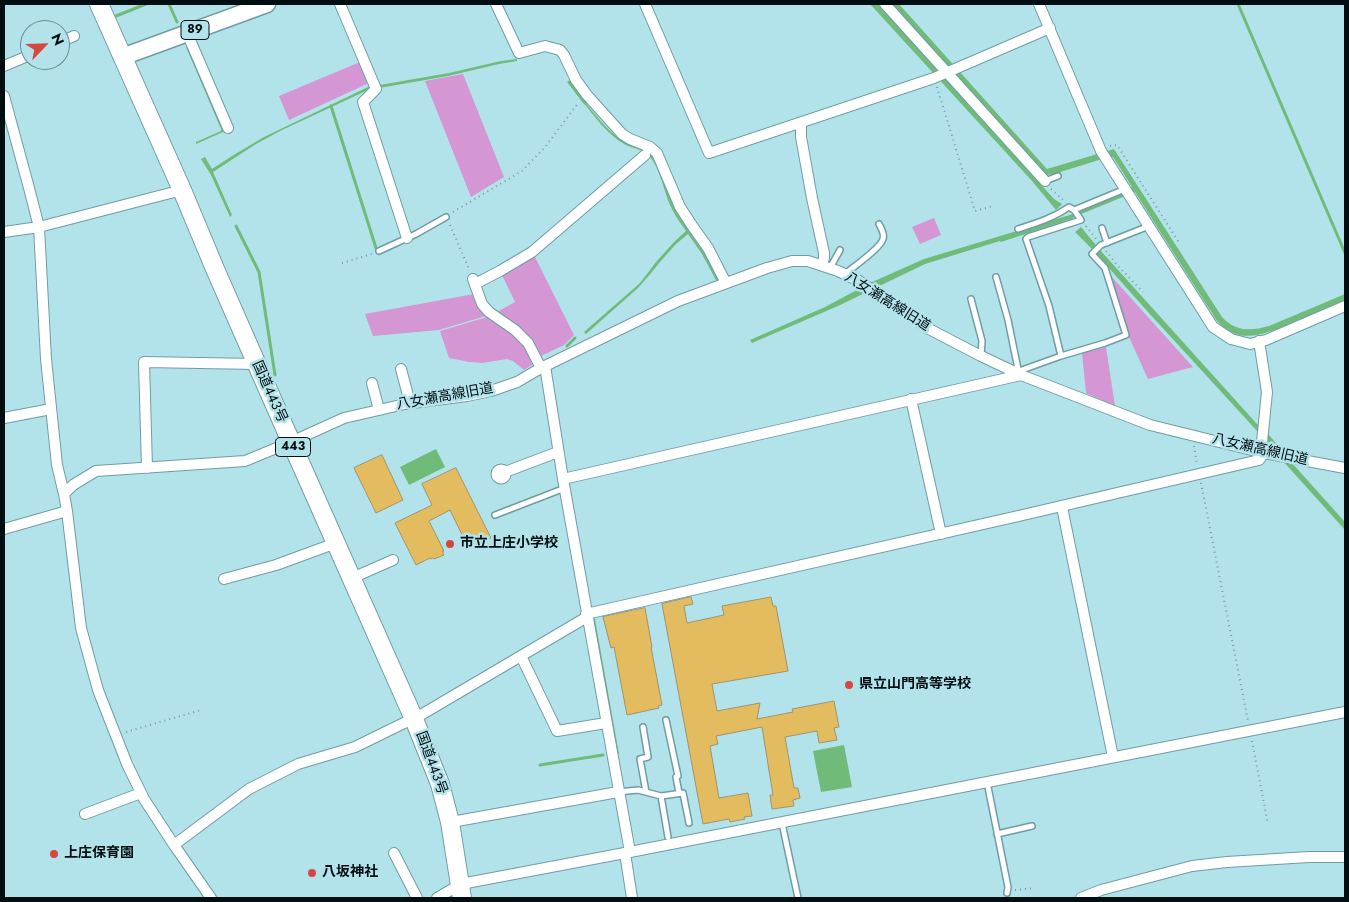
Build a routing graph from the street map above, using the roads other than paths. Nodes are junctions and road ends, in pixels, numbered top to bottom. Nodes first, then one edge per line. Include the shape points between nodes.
1 (99, 4) edge
2 (267, 4) edge
3 (340, 4) edge
4 (496, 4) edge
5 (645, 4) edge
6 (885, 4) edge
7 (1040, 4) edge
8 (1050, 28) junction
9 (187, 33) junction
10 (74, 36) dead end
11 (70, 38) edge
12 (122, 57) junction
13 (20, 59) edge
14 (4, 66) edge
15 (947, 73) junction
16 (4, 96) edge
17 (801, 123) junction
18 (228, 128) dead end
19 (645, 155) dead end
20 (1058, 176) dead end
21 (1045, 181) joint
22 (1125, 188) junction
23 (182, 190) junction
24 (1071, 209) junction
25 (446, 217) road end
26 (879, 224) dead end
27 (1149, 226) junction
28 (39, 227) junction
29 (1102, 228) dead end
30 (1018, 229) dead end
31 (4, 232) edge
32 (407, 238) junction
33 (1107, 243) junction
34 (840, 250) dead end
35 (379, 251) road end
36 (826, 267) junction
37 (845, 274) junction
38 (996, 277) dead end
39 (726, 283) junction
40 (971, 299) dead end
41 (1345, 306) edge
42 (1259, 342) junction
43 (981, 356) junction
44 (1061, 356) junction
45 (257, 364) junction
46 (543, 367) junction
47 (401, 369) dead end
48 (1020, 374) junction
49 (372, 383) dead end
50 (911, 399) junction
51 (410, 403) junction
52 (51, 409) junction
53 (379, 410) junction
54 (4, 418) edge
55 (291, 442) junction
56 (558, 452) junction
57 (1263, 452) junction
58 (147, 468) junction
59 (1345, 468) edge
60 (505, 472) dead end
61 (564, 484) junction
62 (64, 494) junction
63 (1062, 507) junction
64 (67, 511) junction
65 (495, 515) dead end
66 (4, 529) edge
67 (940, 534) junction
68 (336, 543) junction
69 (393, 560) dead end
70 (352, 578) junction
71 (224, 579) dead end
72 (587, 616) junction
73 (521, 656) junction
74 (1345, 712) edge
75 (410, 720) junction
76 (666, 720) dead end
77 (606, 723) junction
78 (643, 727) dead end
79 (1113, 757) junction
80 (987, 782) junction
81 (618, 792) junction
82 (646, 792) junction
83 (141, 793) junction
84 (678, 794) junction
85 (661, 796) junction
86 (85, 814) dead end
87 (457, 821) dead end
88 (782, 822) junction
89 (689, 823) dead end
90 (1032, 826) dead end
91 (998, 834) junction
92 (668, 837) dead end
93 (174, 845) junction
94 (394, 853) dead end
95 (627, 853) junction
96 (1345, 857) edge
97 (461, 891) edge
98 (1007, 892) road end
99 (211, 898) edge
100 (417, 898) edge
101 (437, 898) edge
102 (632, 898) edge
103 (798, 898) edge
104 (1082, 898) edge

1 - 12 highway, 国道443号 / 443
2 - 9 main road, 89
3 - 32 street via 376,89 363,102
4 - 39 street via 519,54 545,46 560,50 587,95 622,134 650,147 657,154 680,207 708,248
5 - 17 street via 709,153
6 - 15 street
7 - 8 street
8 - 15 street
8 - 22 street via 1100,149
9 - 12 main road, 89
9 - 18 street
10 - 11 street
12 - 23 highway, 国道443号 / 443
13 - 14 street
15 - 17 street
15 - 21 street
16 - 28 street
17 - 36 street
19 - 46 street via 532,252 500,271 474,281 482,304 528,343
20 - 21 lane
22 - 24 lane
22 - 27 street
23 - 28 street
23 - 45 highway, 国道443号 / 443
24 - 30 lane
24 - 44 lane via 1081,220 1026,239 1049,306
25 - 32 lane
26 - 37 lane via 884,240
27 - 33 lane
27 - 42 street via 1213,327 1231,339 1250,344
28 - 31 street
28 - 52 street
29 - 33 lane
32 - 35 lane
33 - 44 lane via 1092,254 1105,268 1126,334
34 - 36 lane
36 - 37 street, 八女瀬高線旧道
36 - 39 street, 八女瀬高線旧道 via 808,261 792,261
37 - 43 street, 八女瀬高線旧道 via 929,329
38 - 48 lane
39 - 46 street, 八女瀬高線旧道 via 678,301
40 - 43 lane via 982,341
41 - 42 street
42 - 57 street via 1267,392
43 - 48 street, 八女瀬高線旧道
44 - 48 lane
45 - 55 highway, 国道443号 / 443
45 - 58 street via 144,362
46 - 51 street, 八女瀬高線旧道 via 518,382 491,391
46 - 56 street
47 - 51 street
48 - 50 street
48 - 57 street, 八女瀬高線旧道 via 1150,425
49 - 53 street
50 - 61 street
50 - 67 street
51 - 53 street, 八女瀬高線旧道
52 - 54 street
52 - 62 street via 57,465
53 - 55 street, 八女瀬高線旧道 via 344,418
55 - 58 street, 八女瀬高線旧道 via 244,461
55 - 68 highway, 国道443号 / 443
56 - 60 street
56 - 61 street
57 - 59 street, 八女瀬高線旧道
57 - 63 street via 1259,460
58 - 62 street, 八女瀬高線旧道 via 96,471
61 - 65 lane
61 - 72 street
62 - 64 street
63 - 67 street
63 - 79 street
64 - 66 street
64 - 83 street via 81,628 98,690
67 - 72 street
68 - 70 highway, 国道443号 / 443
68 - 71 street via 276,565
69 - 70 street
70 - 75 highway, 国道443号 / 443
72 - 73 street
72 - 77 street
73 - 75 street
73 - 77 street via 557,731
74 - 79 street
75 - 93 street via 355,747 298,764 249,788
75 - 97 highway, 国道443号 / 443 via 440,784
76 - 84 lane via 678,776
77 - 81 street
78 - 82 lane via 648,757 640,758
79 - 80 street
80 - 88 street
80 - 91 lane
81 - 82 lane
81 - 87 street
81 - 95 street
82 - 85 lane
83 - 86 street
83 - 93 street
84 - 85 lane
84 - 89 lane via 683,793
85 - 92 lane
88 - 95 street
88 - 103 lane
90 - 91 lane
91 - 98 lane
93 - 99 street
94 - 100 street
95 - 97 street
95 - 102 street
96 - 104 street via 1192,866
97 - 101 street

